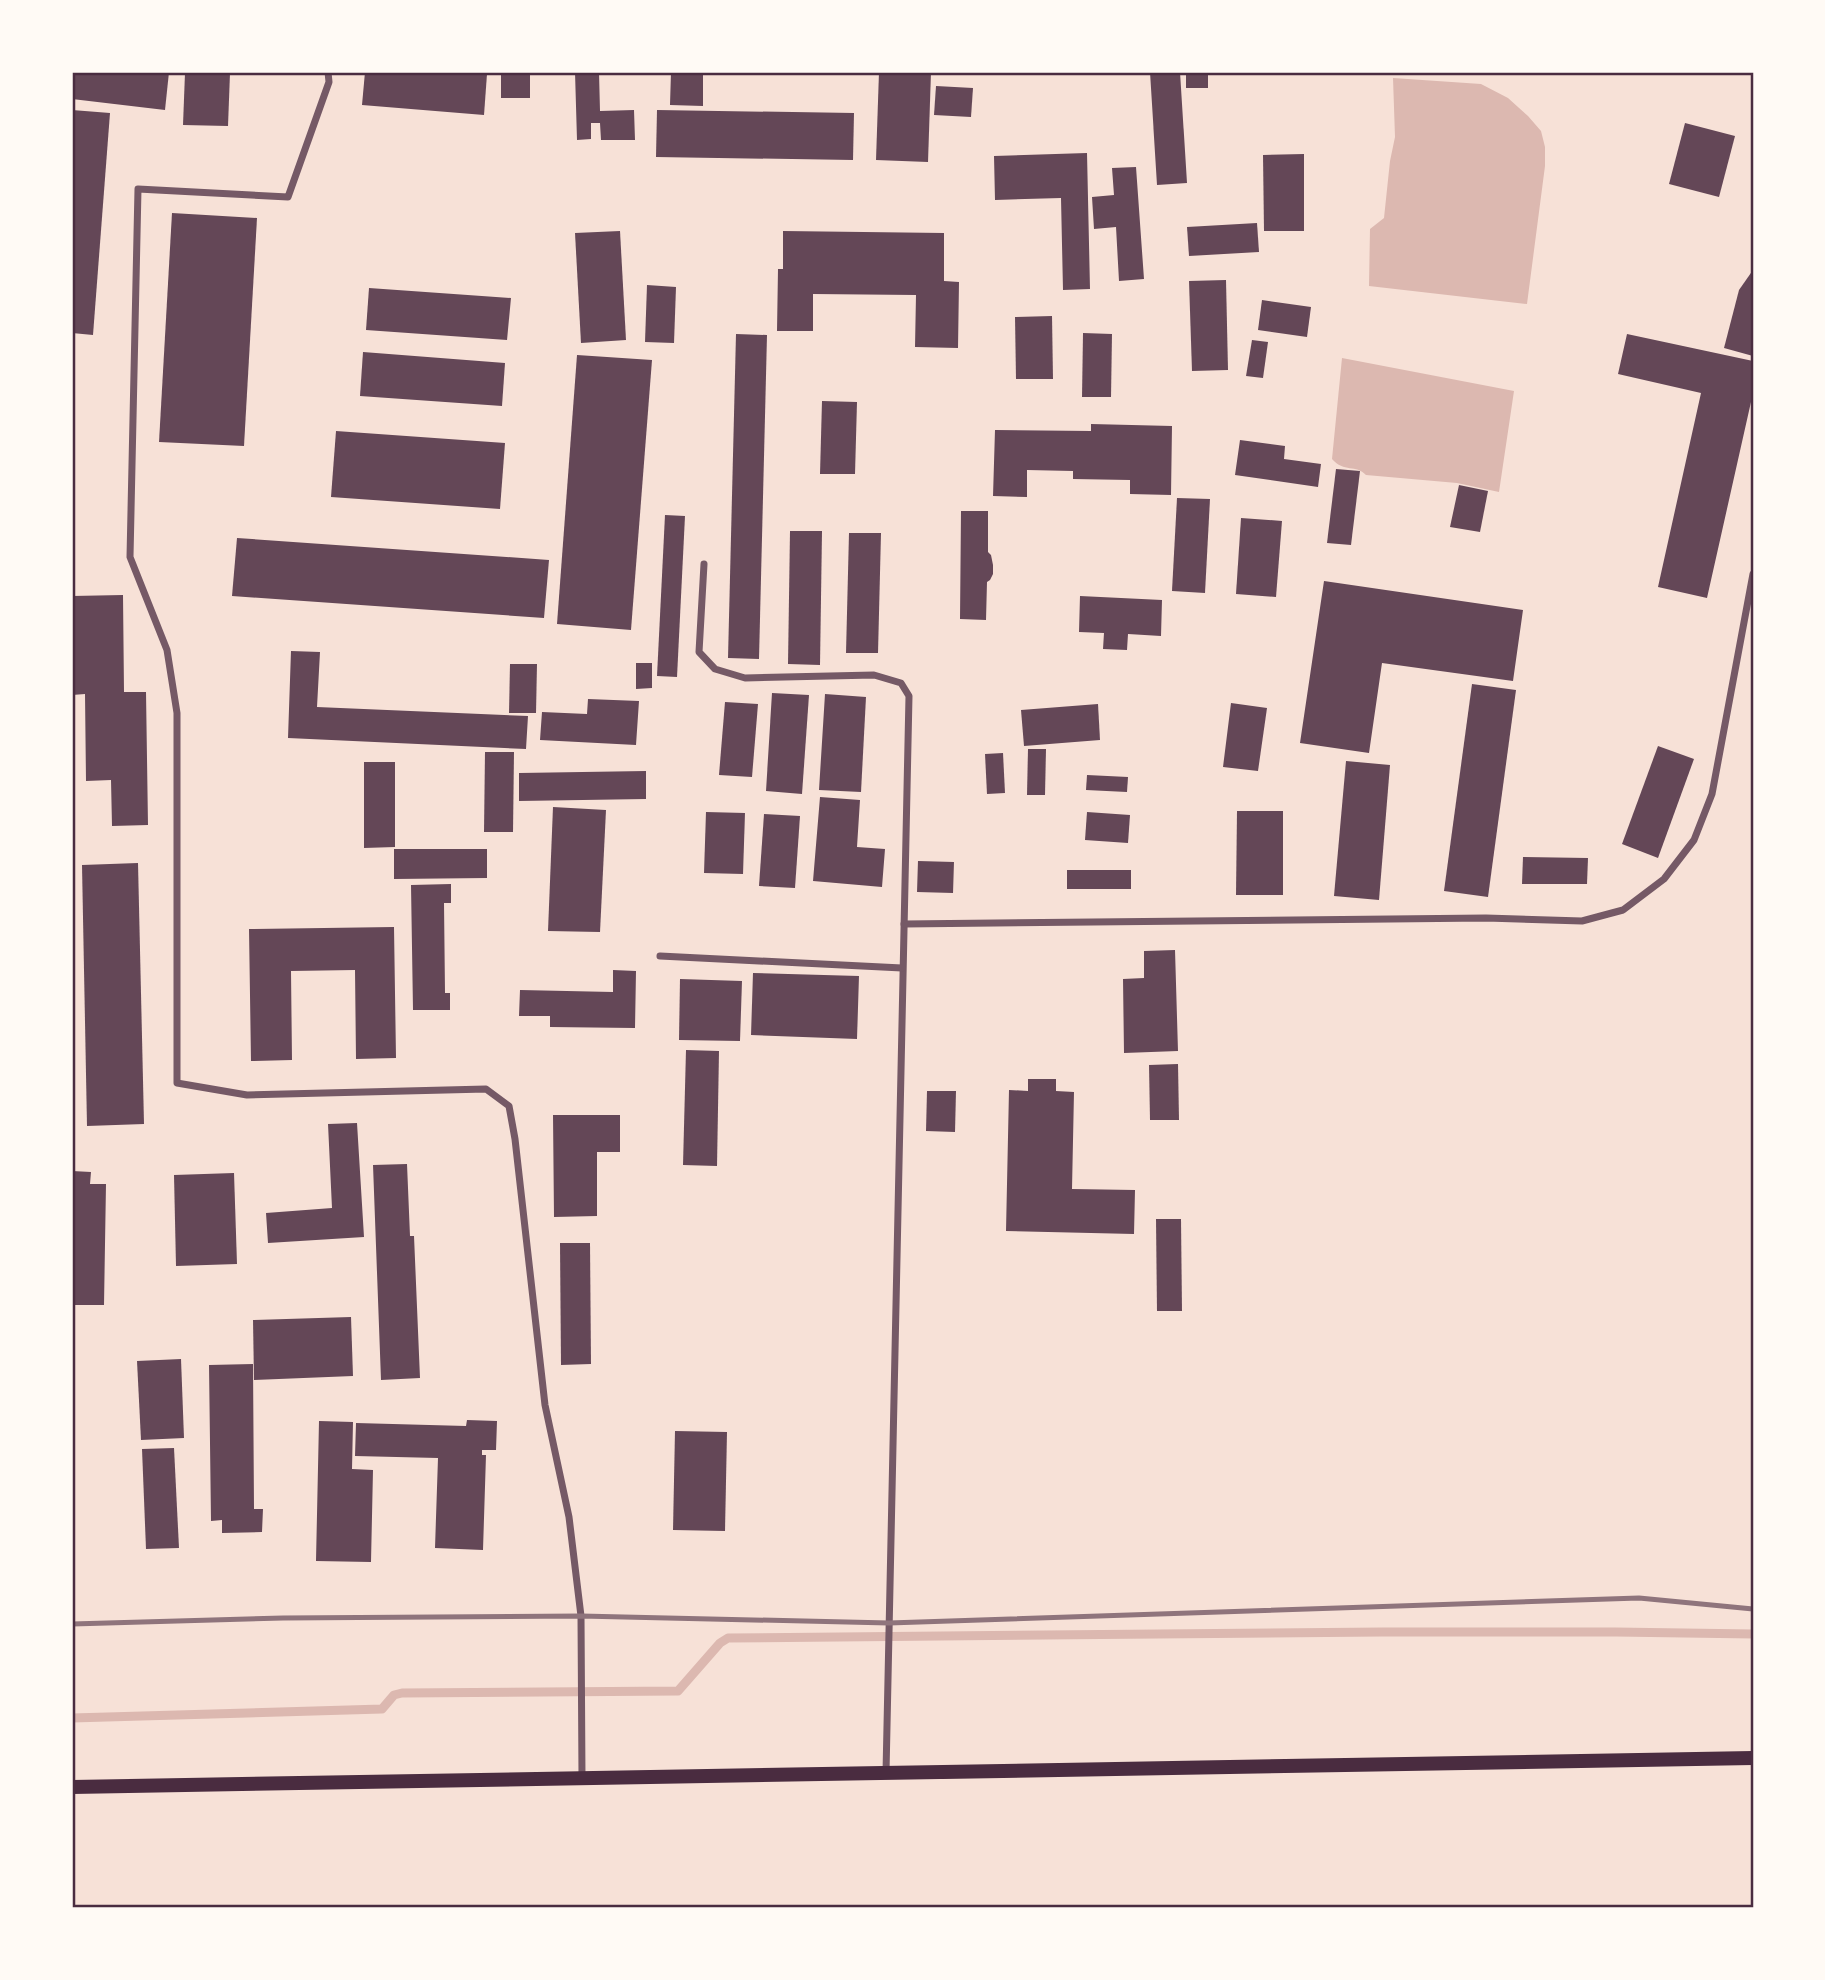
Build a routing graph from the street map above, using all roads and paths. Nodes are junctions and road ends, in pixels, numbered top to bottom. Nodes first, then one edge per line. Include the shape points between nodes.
1 (328, 72) edge
2 (704, 564) dead end
3 (1753, 574) edge
4 (904, 924) junction
5 (660, 956) dead end
6 (902, 968) junction
7 (1753, 1758) edge
8 (886, 1773) junction
9 (582, 1779) junction
10 (72, 1787) edge

1 - 9 street via 329,82 288,197 138,189 130,556 167,650 177,713 177,1083 247,1095 486,1089 509,1106 545,1405 569,1517 581,1616
2 - 4 street via 699,652 715,669 745,678 874,675 901,683 909,696
3 - 4 street via 1712,794 1694,840 1664,879 1623,910 1582,921
4 - 6 street
5 - 6 street
6 - 8 street
7 - 8 main road
8 - 9 main road
9 - 10 main road

